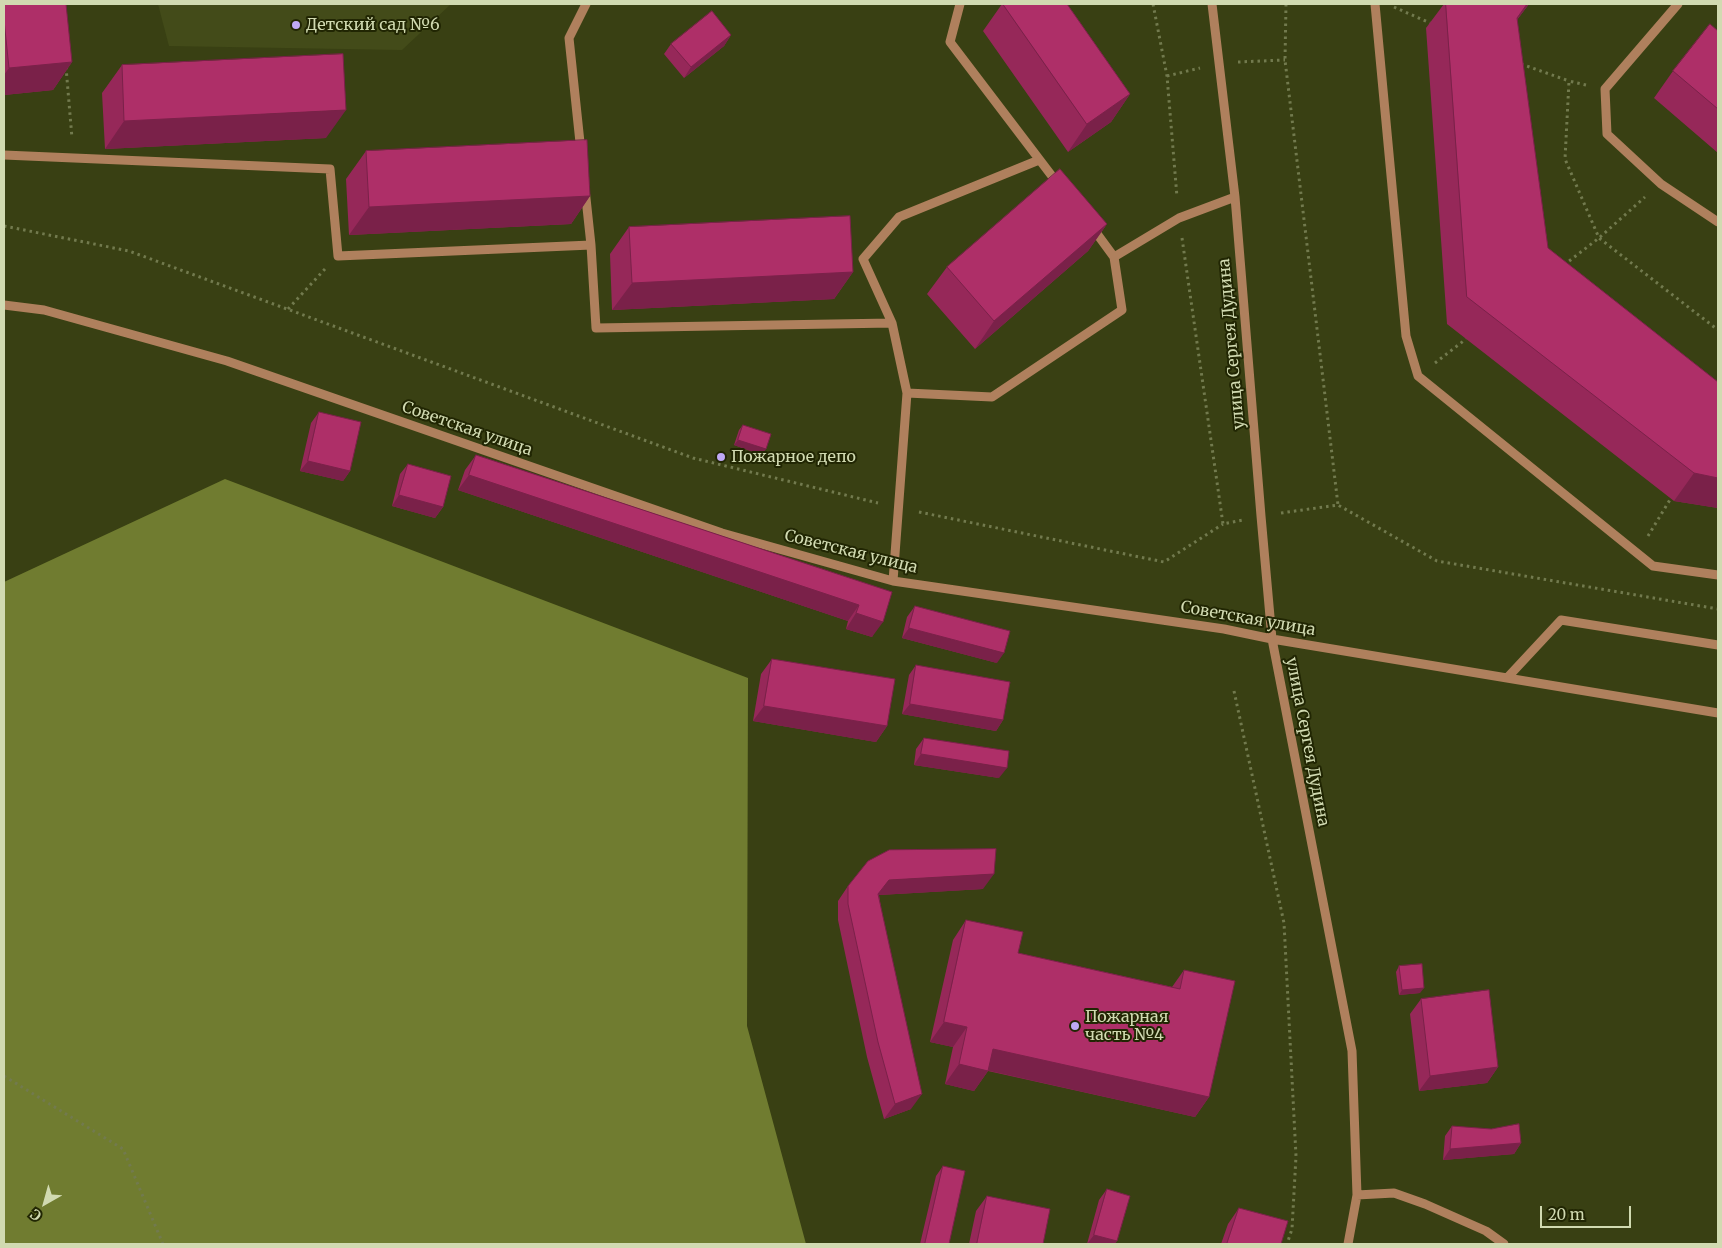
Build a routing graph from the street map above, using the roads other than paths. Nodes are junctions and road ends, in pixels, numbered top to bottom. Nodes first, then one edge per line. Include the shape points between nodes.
1 (586, 4) edge
2 (960, 4) edge
3 (1212, 4) edge
4 (1375, 4) edge
5 (1678, 4) edge
6 (4, 155) edge
7 (582, 156) edge
8 (1039, 160) junction
9 (584, 176) edge
10 (1064, 191) edge
11 (1235, 197) junction
12 (1088, 221) edge
13 (1718, 222) edge
14 (591, 245) junction
15 (1114, 257) junction
16 (4, 305) edge
17 (892, 322) junction
18 (907, 393) junction
19 (1718, 575) edge
20 (892, 581) junction
21 (1272, 639) junction
22 (1718, 645) edge
23 (1507, 678) junction
24 (1718, 713) edge
25 (1357, 1195) junction
26 (1348, 1244) edge
27 (1504, 1244) edge

1 - 7 street via 569,38
2 - 8 street via 950,42
3 - 11 street, улица Сергея Дудина
4 - 19 street via 1406,336 1418,376 1653,566
5 - 13 street via 1605,89 1607,134 1661,184
6 - 14 street via 330,169 338,256
8 - 10 street
8 - 17 street via 898,217 864,259
9 - 14 street
11 - 15 street via 1179,218
11 - 21 street, улица Сергея Дудина
12 - 15 street
14 - 17 street via 596,328
15 - 18 street via 1122,310 992,397
16 - 20 street, Советская улица via 44,310 227,362 722,533
17 - 18 street
18 - 20 street
20 - 21 street, Советская улица via 1224,629
21 - 23 street, Советская улица
21 - 25 street, улица Сергея Дудина via 1352,1051
22 - 23 street via 1561,620
23 - 24 street, Советская улица
25 - 26 street, улица Сергея Дудина
25 - 27 street via 1394,1193 1486,1231

